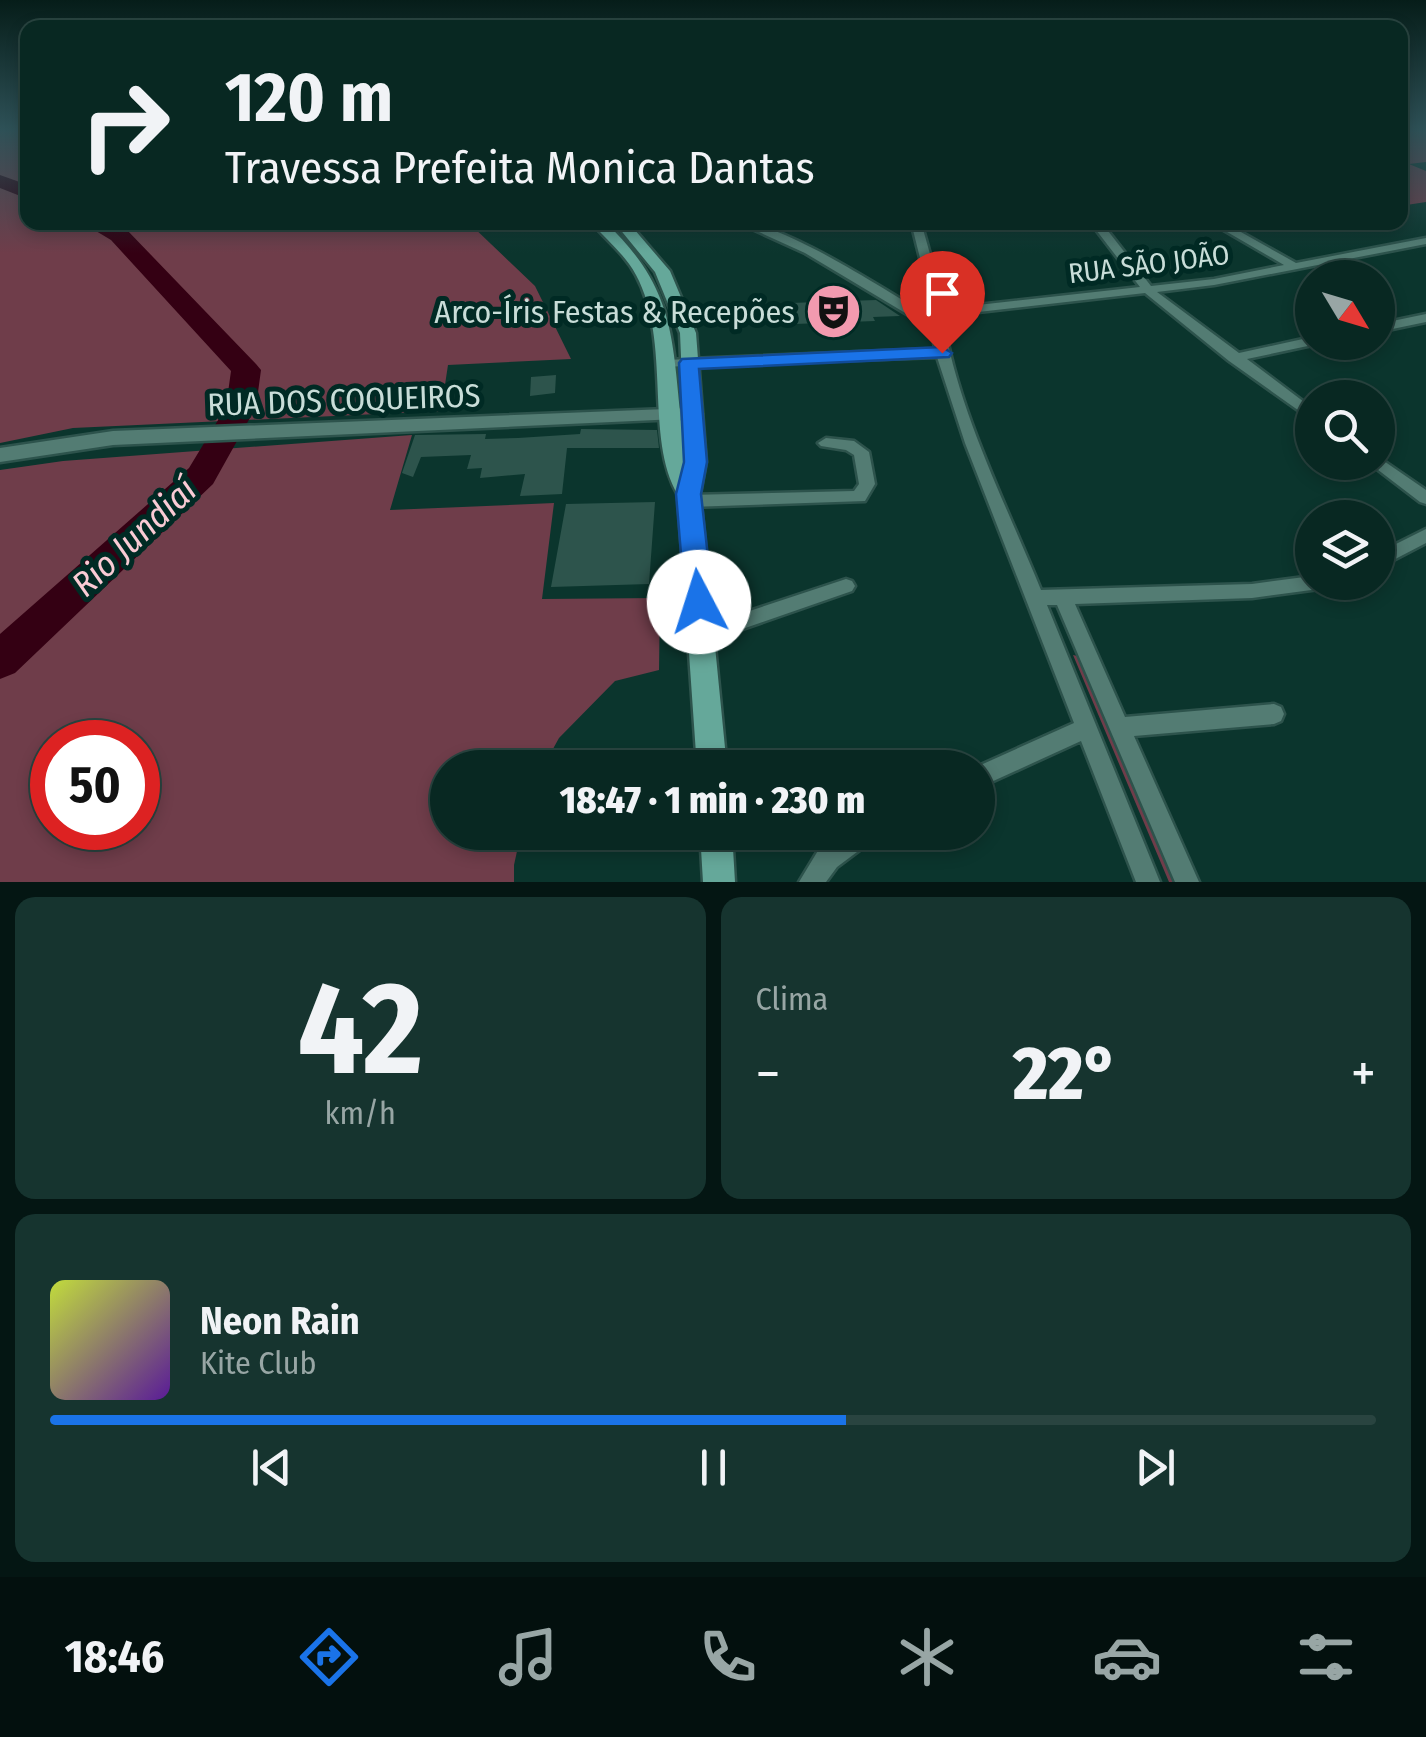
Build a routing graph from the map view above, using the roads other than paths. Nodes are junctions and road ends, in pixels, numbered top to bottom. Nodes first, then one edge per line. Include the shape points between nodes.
1 (604, 230) edge
2 (627, 230) edge
3 (761, 230) edge
4 (918, 230) edge
5 (1101, 230) edge
6 (1229, 230) edge
7 (1426, 241) edge
8 (1130, 266) junction
9 (1294, 267) junction
10 (1182, 287) junction
11 (1150, 292) junction
12 (1426, 318) edge
13 (936, 320) junction
14 (1395, 324) edge
15 (1295, 345) edge
16 (942, 353) junction
17 (1234, 358) junction
18 (689, 363) junction
19 (665, 364) junction
20 (1295, 403) edge
21 (692, 414) junction
22 (669, 415) junction
23 (826, 442) dead end
24 (0, 454) edge
25 (1395, 475) edge
26 (689, 497) junction
27 (1426, 498) edge
28 (1426, 535) edge
29 (1395, 552) edge
30 (1295, 585) edge
31 (846, 586) dead end
32 (1062, 596) junction
33 (1034, 598) junction
34 (702, 635) junction
35 (1274, 714) dead end
36 (1118, 727) junction
37 (1084, 729) junction
38 (711, 750) edge
39 (995, 769) edge
40 (717, 850) edge
41 (839, 850) edge
42 (719, 882) edge
43 (811, 882) edge
44 (1148, 882) edge
45 (1187, 882) edge

1 - 19 main road via 659,304
2 - 18 main road via 670,284 688,333
3 - 13 street
4 - 13 street
5 - 8 street
6 - 9 street
7 - 9 street, RUA SÃO JOÃO
8 - 10 street
8 - 11 street
9 - 10 street, RUA SÃO JOÃO
10 - 11 street, RUA SÃO JOÃO
11 - 13 street, RUA SÃO JOÃO
11 - 17 street
12 - 14 street
13 - 16 street
15 - 17 street
16 - 18 street
16 - 33 street
17 - 20 street
18 - 19 street
18 - 21 main road
19 - 22 main road
21 - 22 street, RUA DOS COQUEIROS
21 - 26 main road via 696,462
22 - 24 street, RUA DOS COQUEIROS via 96,440
22 - 26 main road via 680,482
23 - 26 street via 861,452 867,484 858,498
25 - 27 street
26 - 34 main road
28 - 29 street
30 - 32 street
31 - 34 street
32 - 33 street
32 - 36 street
33 - 37 street
34 - 38 main road
35 - 36 street
36 - 45 street
37 - 39 street
37 - 44 street
40 - 42 main road
41 - 43 street

